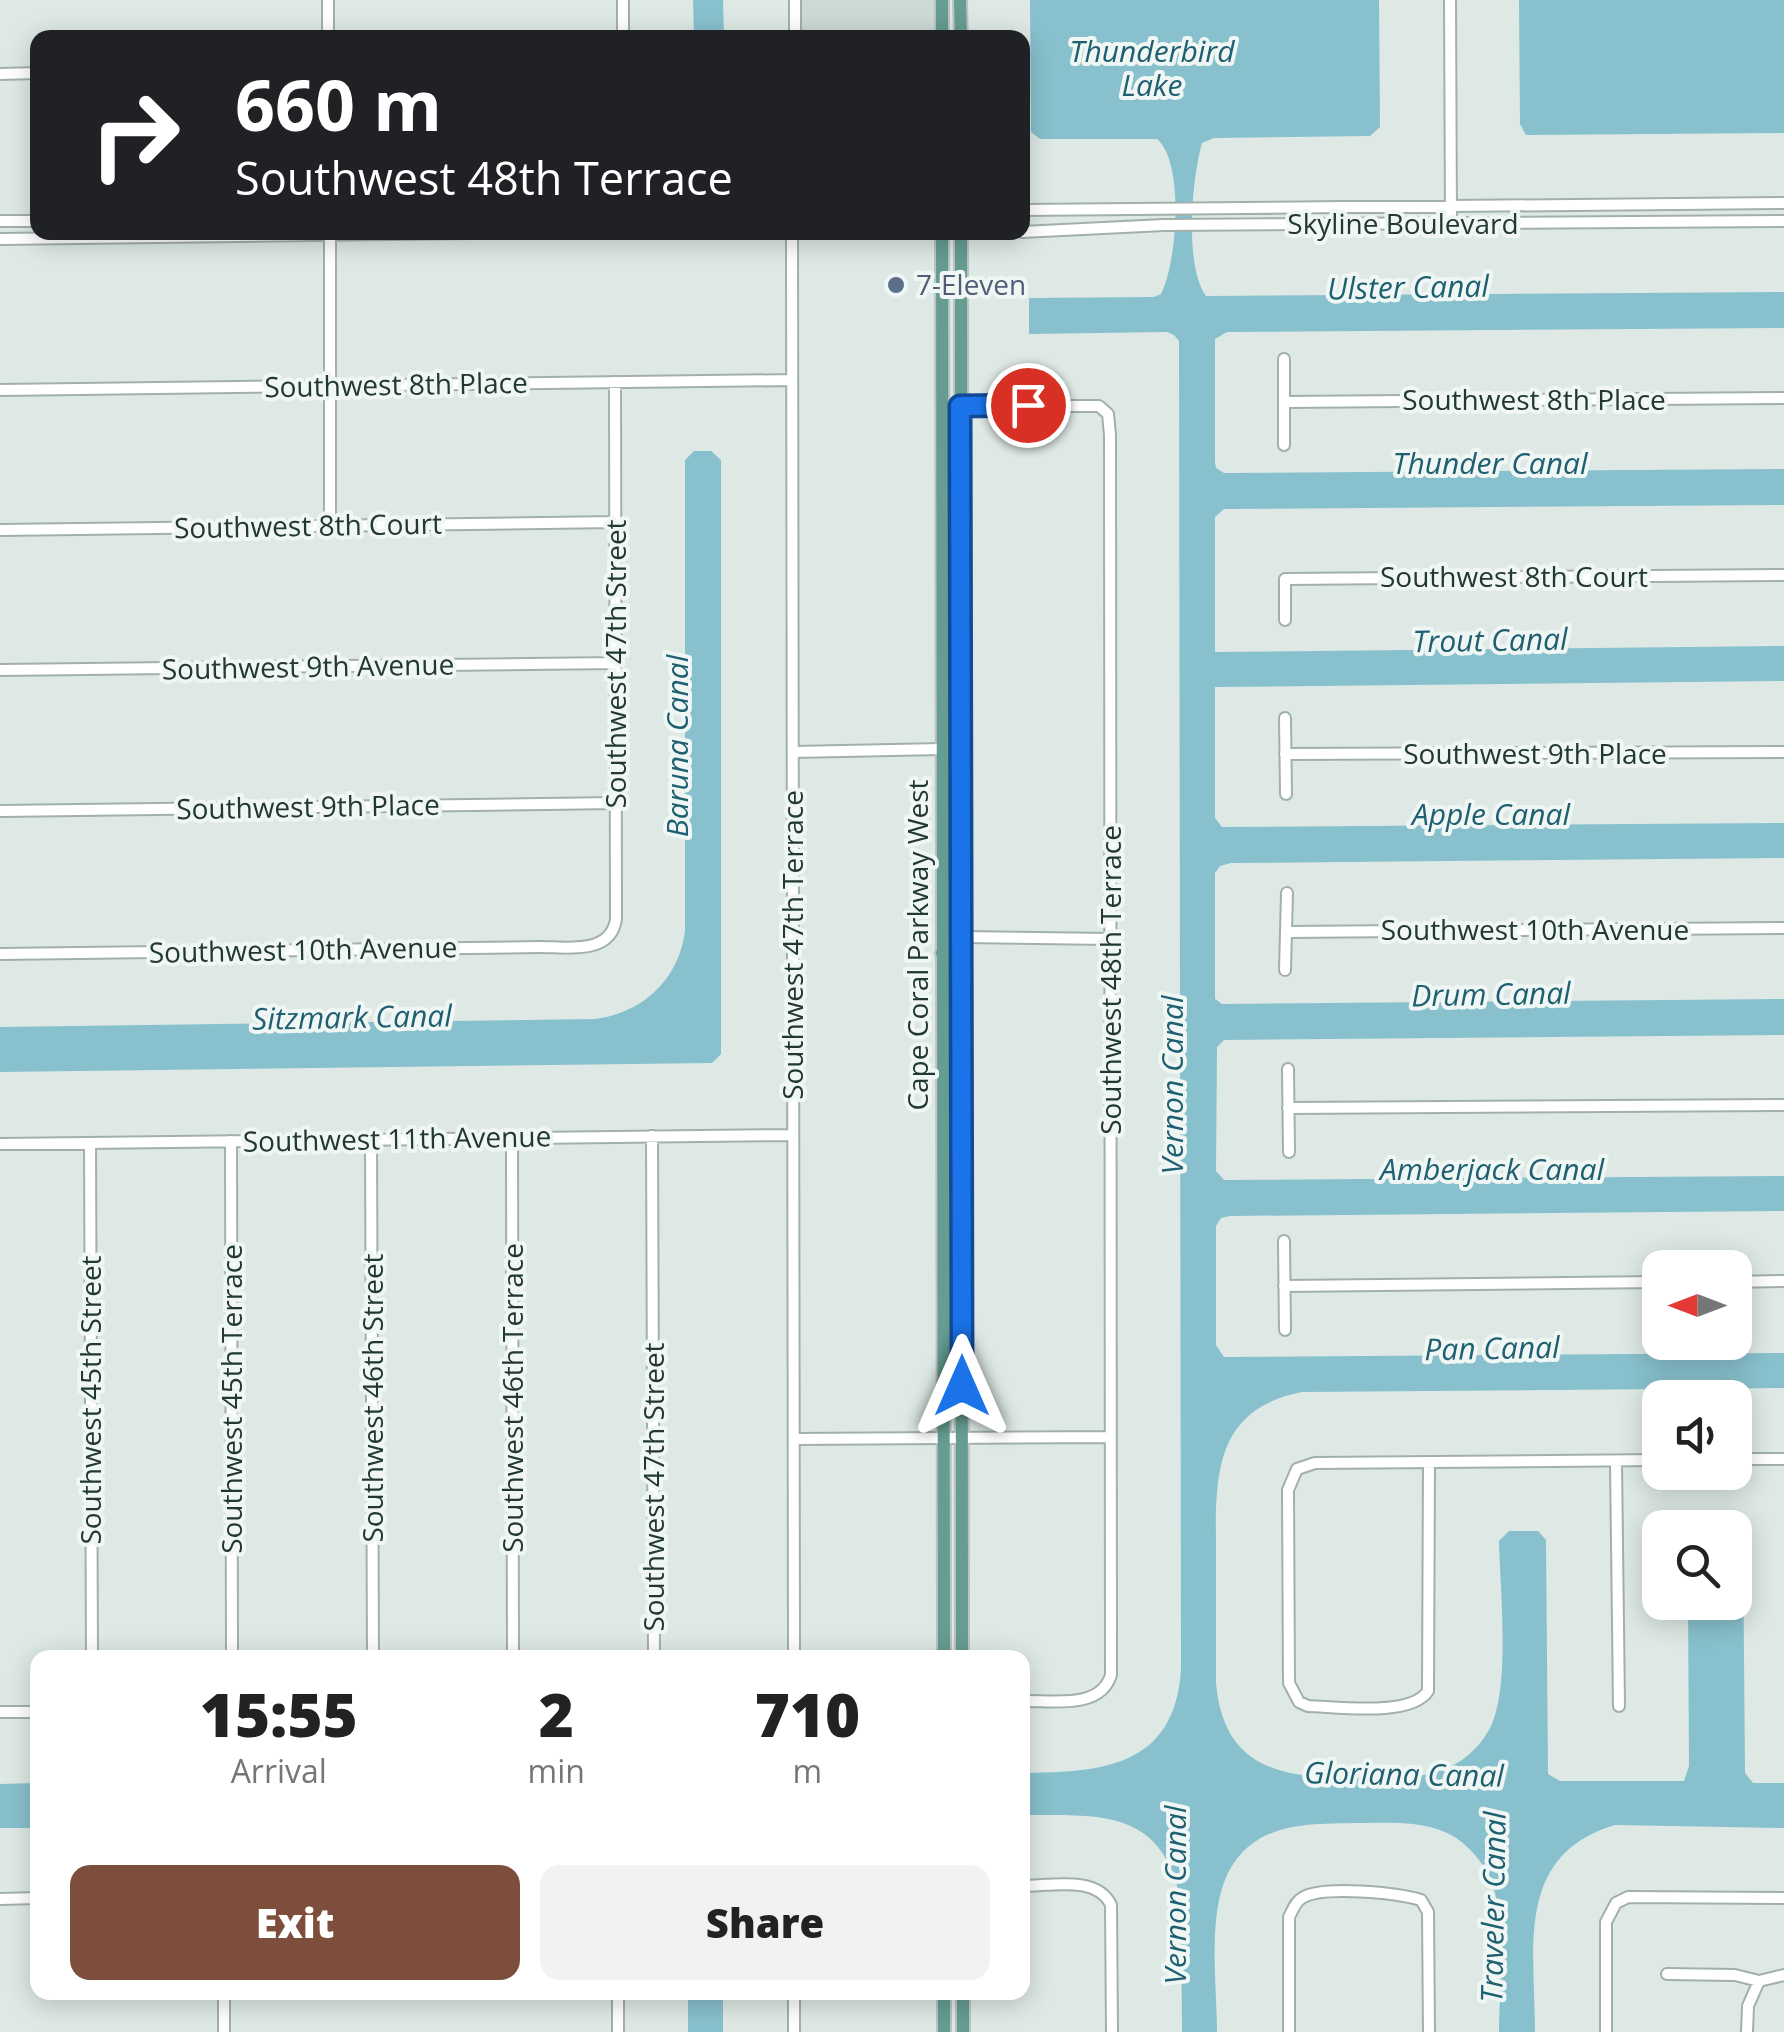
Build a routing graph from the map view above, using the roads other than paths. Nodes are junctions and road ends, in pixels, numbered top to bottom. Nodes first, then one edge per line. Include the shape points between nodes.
1 (328, 0) edge
2 (622, 0) edge
3 (794, 0) edge
4 (942, 0) edge
5 (960, 0) edge
6 (1450, 0) edge
7 (328, 30) edge
8 (623, 30) edge
9 (795, 30) edge
10 (942, 30) edge
11 (961, 30) edge
12 (30, 73) edge
13 (0, 74) edge
14 (1784, 204) edge
15 (1451, 207) junction
16 (1030, 210) edge
17 (30, 221) edge
18 (1784, 221) edge
19 (0, 222) edge
20 (1451, 224) junction
21 (1030, 232) edge
22 (0, 239) edge
23 (30, 239) edge
24 (330, 240) edge
25 (792, 240) edge
26 (942, 240) edge
27 (960, 240) edge
28 (1284, 359) dead end
29 (792, 380) junction
30 (615, 382) junction
31 (330, 385) junction
32 (0, 390) edge
33 (1784, 398) edge
34 (1284, 402) junction
35 (960, 406) junction
36 (1284, 445) dead end
37 (616, 522) junction
38 (330, 526) junction
39 (0, 530) edge
40 (1784, 575) edge
41 (1285, 620) dead end
42 (616, 662) junction
43 (0, 670) edge
44 (1285, 718) dead end
45 (942, 749) junction
46 (792, 752) junction
47 (1784, 752) edge
48 (1286, 754) junction
49 (1286, 794) dead end
50 (942, 802) junction
51 (616, 803) junction
52 (0, 811) edge
53 (1287, 893) dead end
54 (1784, 928) edge
55 (1286, 932) junction
56 (961, 938) junction
57 (1111, 939) junction
58 (605, 942) joint
59 (942, 953) junction
60 (0, 954) edge
61 (1285, 970) dead end
62 (1288, 1069) dead end
63 (961, 1079) junction
64 (1784, 1105) edge
65 (1288, 1108) junction
66 (793, 1134) junction
67 (652, 1136) junction
68 (512, 1138) junction
69 (372, 1139) junction
70 (230, 1141) junction
71 (90, 1143) junction
72 (0, 1144) edge
73 (1289, 1152) dead end
74 (1284, 1241) dead end
75 (1784, 1281) edge
76 (1642, 1282) edge
77 (1752, 1282) edge
78 (1284, 1286) junction
79 (1285, 1330) dead end
80 (1111, 1437) junction
81 (944, 1438) junction
82 (962, 1438) junction
83 (794, 1439) junction
84 (1752, 1458) edge
85 (1784, 1458) edge
86 (1642, 1460) edge
87 (1616, 1461) junction
88 (1429, 1462) junction
89 (92, 1650) edge
90 (232, 1650) edge
91 (373, 1650) edge
92 (513, 1650) edge
93 (654, 1650) edge
94 (794, 1650) edge
95 (944, 1650) edge
96 (962, 1650) edge
97 (1030, 1701) edge
98 (1619, 1706) dead end
99 (0, 1712) edge
100 (30, 1712) edge
101 (1030, 1886) edge
102 (0, 1898) edge
103 (30, 1898) edge
104 (1784, 1898) edge
105 (1667, 1974) dead end
106 (1784, 1975) edge
107 (1759, 1981) junction
108 (224, 2000) edge
109 (618, 2000) edge
110 (794, 2000) edge
111 (944, 2000) edge
112 (962, 2000) edge
113 (944, 2026) edge
114 (224, 2032) edge
115 (618, 2032) edge
116 (794, 2032) edge
117 (954, 2032) edge
118 (962, 2032) edge
119 (1112, 2032) edge
120 (1289, 2032) edge
121 (1429, 2032) edge
122 (1606, 2032) edge
123 (1747, 2032) edge

1 - 7 street
2 - 8 street
3 - 9 street
4 - 10 main road
5 - 11 main road
6 - 15 street
12 - 13 street
14 - 15 street, Skyline Boulevard
15 - 16 street, Skyline Boulevard
15 - 20 street
17 - 19 street
18 - 20 street, Skyline Boulevard
20 - 21 street, Skyline Boulevard
22 - 23 street
24 - 31 street
25 - 29 street, Southwest 47th Terrace
26 - 45 main road, Cape Coral Parkway West
27 - 35 main road, Cape Coral Parkway West
28 - 34 street
29 - 30 street, Southwest 8th Place
29 - 46 street, Southwest 47th Terrace
30 - 31 street, Southwest 8th Place
30 - 37 street, Southwest 47th Street
31 - 32 street, Southwest 8th Place
31 - 38 street
33 - 34 street, Southwest 8th Place
34 - 36 street
35 - 56 main road, Cape Coral Parkway West
35 - 57 street, Southwest 48th Terrace via 1089,404 1108,414
37 - 38 street, Southwest 8th Court
37 - 42 street, Southwest 47th Street
38 - 39 street, Southwest 8th Court
40 - 41 street, Southwest 8th Court via 1285,578
42 - 43 street, Southwest 9th Avenue
42 - 51 street, Southwest 47th Street
44 - 48 street
45 - 46 street
45 - 50 main road, Cape Coral Parkway West
46 - 66 street, Southwest 47th Terrace
47 - 48 street, Southwest 9th Place
48 - 49 street
50 - 56 main road via 951,823 951,916
50 - 59 main road, Cape Coral Parkway West
51 - 52 street, Southwest 9th Place
51 - 58 street, Southwest 47th Street via 616,920
53 - 55 street
54 - 55 street, Southwest 10th Avenue
55 - 61 street
56 - 57 street
56 - 63 main road, Cape Coral Parkway West
57 - 80 street, Southwest 48th Terrace
58 - 60 street, Southwest 10th Avenue
59 - 63 main road via 952,961 952,1047
59 - 81 main road, Cape Coral Parkway West
62 - 65 street
63 - 82 main road, Cape Coral Parkway West
64 - 65 street
65 - 73 street
66 - 67 street, Southwest 11th Avenue
66 - 83 street, Southwest 47th Terrace
67 - 68 street, Southwest 11th Avenue
67 - 93 street, Southwest 47th Street
68 - 69 street, Southwest 11th Avenue
68 - 92 street, Southwest 46th Terrace
69 - 70 street, Southwest 11th Avenue
69 - 91 street, Southwest 46th Street
70 - 71 street, Southwest 11th Avenue
70 - 90 street, Southwest 45th Terrace
71 - 72 street, Southwest 11th Avenue
71 - 89 street, Southwest 45th Street
74 - 78 street
75 - 77 street
76 - 78 street
78 - 79 street
80 - 82 street
80 - 97 street, Southwest 48th Terrace via 1108,1686 1089,1699
81 - 82 street
81 - 83 street
81 - 95 main road, Cape Coral Parkway West
82 - 96 main road, Cape Coral Parkway West
83 - 94 street, Southwest 47th Terrace
84 - 85 street
86 - 87 street
87 - 88 street
87 - 98 street
88 - 88 street via 1315,1462 1297,1469 1288,1490 1288,1624 1289,1683 1298,1702 1406,1707 1428,1691
99 - 100 street
101 - 119 street via 1090,1886 1106,1895
102 - 103 street
104 - 122 street via 1616,1902 1606,1922
105 - 107 street
106 - 107 street
107 - 123 street
108 - 114 street
109 - 115 street
110 - 116 street
111 - 113 main road
112 - 118 main road
113 - 117 main road via 951,2020
120 - 121 street via 1289,1917 1306,1894 1323,1893 1421,1900 1428,1912

